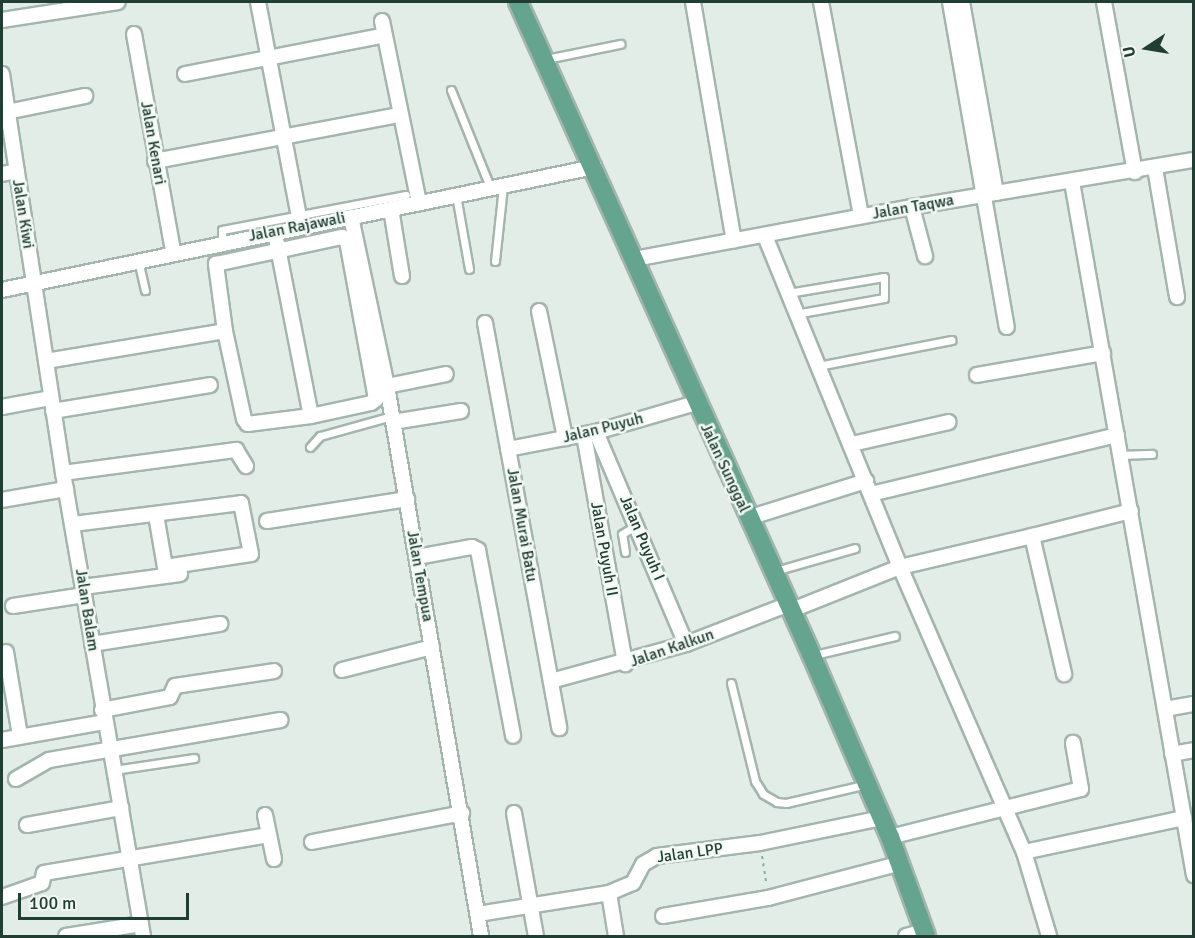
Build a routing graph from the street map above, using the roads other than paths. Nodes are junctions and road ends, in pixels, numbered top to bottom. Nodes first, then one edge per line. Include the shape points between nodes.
1 (118, 2) edge
2 (258, 2) edge
3 (519, 2) edge
4 (693, 2) edge
5 (821, 2) edge
6 (950, 2) edge
7 (962, 2) edge
8 (1104, 2) edge
9 (2, 20) edge
10 (381, 21) dead end
11 (962, 30) junction
12 (134, 34) dead end
13 (376, 37) dead end
14 (620, 44) dead end
15 (268, 57) junction
16 (546, 60) junction
17 (2, 74) edge
18 (185, 74) dead end
19 (451, 90) dead end
20 (85, 96) dead end
21 (5, 104) edge
22 (393, 117) dead end
23 (283, 136) junction
24 (1194, 160) edge
25 (155, 161) junction
26 (594, 167) junction
27 (1155, 168) junction
28 (17, 171) junction
29 (1135, 172) junction
30 (2, 174) edge
31 (1072, 182) junction
32 (497, 186) junction
33 (996, 193) junction
34 (406, 195) dead end
35 (456, 195) junction
36 (981, 195) junction
37 (419, 203) junction
38 (912, 207) junction
39 (391, 209) junction
40 (861, 216) junction
41 (351, 217) junction
42 (299, 222) junction
43 (275, 232) junction
44 (765, 236) junction
45 (734, 241) junction
46 (222, 242) junction
47 (278, 250) junction
48 (173, 251) junction
49 (925, 256) dead end
50 (634, 258) junction
51 (138, 260) junction
52 (495, 261) dead end
53 (470, 269) dead end
54 (402, 276) dead end
55 (34, 283) junction
56 (2, 290) edge
57 (145, 290) dead end
58 (787, 293) junction
59 (1177, 297) dead end
60 (539, 311) dead end
61 (795, 314) junction
62 (485, 323) dead end
63 (1006, 327) dead end
64 (225, 331) junction
65 (952, 340) dead end
66 (1103, 352) junction
67 (46, 361) junction
68 (818, 366) junction
69 (446, 375) dead end
70 (977, 375) dead end
71 (210, 385) dead end
72 (387, 386) junction
73 (696, 403) junction
74 (52, 405) junction
75 (2, 407) edge
76 (460, 411) dead end
77 (311, 416) junction
78 (393, 419) junction
79 (949, 422) dead end
80 (590, 433) junction
81 (1117, 435) junction
82 (565, 438) junction
83 (852, 444) junction
84 (310, 447) dead end
85 (508, 448) junction
86 (1152, 454) dead end
87 (1121, 455) junction
88 (246, 466) dead end
89 (63, 473) junction
90 (869, 487) junction
91 (66, 489) junction
92 (407, 499) junction
93 (2, 500) edge
94 (1131, 512) junction
95 (156, 515) junction
96 (748, 518) junction
97 (267, 521) dead end
98 (72, 524) junction
99 (637, 525) junction
100 (1032, 536) junction
101 (855, 548) dead end
102 (625, 552) dead end
103 (417, 557) junction
104 (244, 565) dead end
105 (900, 567) junction
106 (773, 572) junction
107 (84, 591) junction
108 (13, 606) dead end
109 (790, 607) junction
110 (220, 624) dead end
111 (895, 636) dead end
112 (92, 644) junction
113 (686, 644) junction
114 (432, 646) junction
115 (6, 652) dead end
116 (812, 656) junction
117 (625, 664) junction
118 (342, 670) dead end
119 (274, 671) dead end
120 (1064, 674) dead end
121 (551, 681) junction
122 (731, 682) dead end
123 (1194, 704) edge
124 (1165, 710) junction
125 (104, 716) junction
126 (281, 720) dead end
127 (559, 728) dead end
128 (20, 736) junction
129 (513, 736) dead end
130 (2, 740) edge
131 (1073, 743) dead end
132 (110, 750) junction
133 (1194, 750) edge
134 (1172, 754) junction
135 (194, 758) dead end
136 (114, 770) junction
137 (16, 779) dead end
138 (867, 784) junction
139 (1005, 806) junction
140 (121, 808) junction
141 (462, 813) junction
142 (514, 813) dead end
143 (265, 816) dead end
144 (882, 818) junction
145 (1187, 821) edge
146 (27, 825) dead end
147 (269, 835) junction
148 (890, 837) junction
149 (312, 842) dead end
150 (1024, 852) junction
151 (130, 856) junction
152 (274, 859) dead end
153 (901, 863) junction
154 (1194, 875) edge
155 (609, 893) junction
156 (2, 897) edge
157 (531, 903) junction
158 (478, 914) junction
159 (663, 916) dead end
160 (142, 930) edge
161 (926, 934) edge
162 (66, 936) edge
163 (481, 936) edge
164 (537, 936) edge
165 (616, 936) edge
166 (906, 936) edge
167 (1049, 936) edge

1 - 9 street
2 - 15 street
3 - 16 main road, Jalan Sunggal
4 - 45 street
5 - 40 street
6 - 11 street
7 - 11 street
8 - 29 street
10 - 37 street
11 - 33 street
11 - 36 street
12 - 25 street, Jalan Kenari
13 - 15 street
14 - 16 lane
15 - 18 street
15 - 23 street
16 - 26 main road, Jalan Sunggal
17 - 21 street, Jalan Kiwi
19 - 32 lane
20 - 21 street
21 - 28 street, Jalan Kiwi
22 - 23 street
23 - 25 street
23 - 42 street
24 - 27 street, Jalan Taqwa
25 - 48 street, Jalan Kenari
26 - 32 street, Jalan Rajawali
26 - 50 main road, Jalan Sunggal
27 - 29 street, Jalan Taqwa
27 - 59 street
28 - 30 street
28 - 55 street, Jalan Kiwi
29 - 31 street, Jalan Taqwa
31 - 33 street, Jalan Taqwa
31 - 66 street
32 - 35 street, Jalan Rajawali
32 - 52 lane
33 - 36 street, Jalan Taqwa
34 - 42 lane
35 - 37 street, Jalan Rajawali
35 - 53 lane
36 - 38 street, Jalan Taqwa
36 - 63 street
37 - 39 street, Jalan Rajawali
38 - 40 street, Jalan Taqwa
38 - 49 street
39 - 41 street, Jalan Rajawali
39 - 54 street
40 - 44 street, Jalan Taqwa
41 - 42 street, Jalan Rajawali
41 - 72 street, Jalan Tempua
42 - 43 street, Jalan Rajawali
42 - 46 lane via 222,230
43 - 46 street, Jalan Rajawali
43 - 47 street
44 - 45 street, Jalan Taqwa
44 - 58 street
45 - 50 street, Jalan Taqwa
46 - 48 street, Jalan Rajawali
47 - 64 street via 217,262
47 - 77 street
47 - 77 street via 339,237 347,242 376,399
48 - 51 street, Jalan Rajawali
50 - 73 main road, Jalan Sunggal
51 - 55 street, Jalan Rajawali
51 - 57 lane
55 - 56 street, Jalan Rajawali
55 - 67 street, Jalan Balam
58 - 61 street
58 - 61 lane via 884,277 884,298
60 - 82 street
61 - 68 street
62 - 85 street, Jalan Murai Batu
64 - 67 street
64 - 77 street via 246,422
65 - 68 lane
66 - 70 street
66 - 81 street
67 - 74 street, Jalan Balam
68 - 83 street
69 - 72 street
71 - 74 street
72 - 78 street, Jalan Tempua
73 - 80 street, Jalan Puyuh
73 - 96 main road, Jalan Sunggal
74 - 75 street
74 - 89 street, Jalan Balam
76 - 78 street
78 - 84 lane via 320,436
78 - 92 street, Jalan Tempua
79 - 83 street
80 - 82 street, Jalan Puyuh
80 - 99 street, Jalan Puyuh I
80 - 117 street, Jalan Puyuh II
81 - 87 street
81 - 90 street
82 - 85 street, Jalan Puyuh
83 - 90 street
85 - 121 street, Jalan Murai Batu
86 - 87 lane
87 - 94 street
88 - 89 street via 236,450
89 - 91 street, Jalan Balam
90 - 96 street
90 - 105 street
91 - 93 street
91 - 98 street, Jalan Balam
92 - 97 street
92 - 103 street, Jalan Tempua
94 - 100 street, Jalan Kalkun
94 - 124 street
95 - 95 street via 243,504 251,554 165,567
95 - 98 street
96 - 106 main road, Jalan Sunggal
98 - 107 street, Jalan Balam
99 - 102 lane via 622,534
99 - 113 street, Jalan Puyuh I
100 - 105 street, Jalan Kalkun
100 - 120 street
101 - 106 lane
103 - 114 street, Jalan Tempua
103 - 129 street via 472,547 478,550
104 - 107 street
105 - 109 street, Jalan Kalkun
105 - 139 street
106 - 109 main road, Jalan Sunggal
107 - 108 street
107 - 112 street, Jalan Balam
109 - 113 street, Jalan Kalkun
109 - 116 main road, Jalan Sunggal
110 - 112 street
111 - 116 lane
112 - 125 street, Jalan Balam
113 - 117 street, Jalan Kalkun
114 - 118 street
114 - 141 street, Jalan Tempua
115 - 128 street
116 - 138 main road, Jalan Sunggal
117 - 121 street, Jalan Kalkun
119 - 125 street via 176,686 170,697
121 - 127 street, Jalan Murai Batu
122 - 138 lane via 755,781 763,794 786,803
123 - 124 street
124 - 134 street
125 - 128 street
125 - 132 street, Jalan Balam
126 - 132 street
128 - 130 street
131 - 139 street via 1083,788
132 - 136 street, Jalan Balam
132 - 137 street via 49,760
133 - 134 street
134 - 145 street
135 - 136 lane
136 - 140 street, Jalan Balam
138 - 144 main road, Jalan Sunggal
139 - 148 street
139 - 150 street
140 - 146 street
140 - 151 street, Jalan Balam
141 - 149 street
141 - 158 street, Jalan Tempua
142 - 157 street
143 - 147 street
144 - 148 main road, Jalan Sunggal
144 - 155 street, Jalan LPP via 760,843 650,859 633,884
145 - 150 street
145 - 154 street
147 - 151 street
147 - 152 street
148 - 153 main road, Jalan Sunggal
150 - 167 street
151 - 156 street via 44,873 42,883
151 - 160 street, Jalan Balam
153 - 159 street via 768,898
153 - 161 main road, Jalan Sunggal
155 - 157 street, Jalan LPP
155 - 165 street
157 - 158 street, Jalan LPP
157 - 164 street
158 - 163 street, Jalan Tempua
160 - 162 street
161 - 166 street

